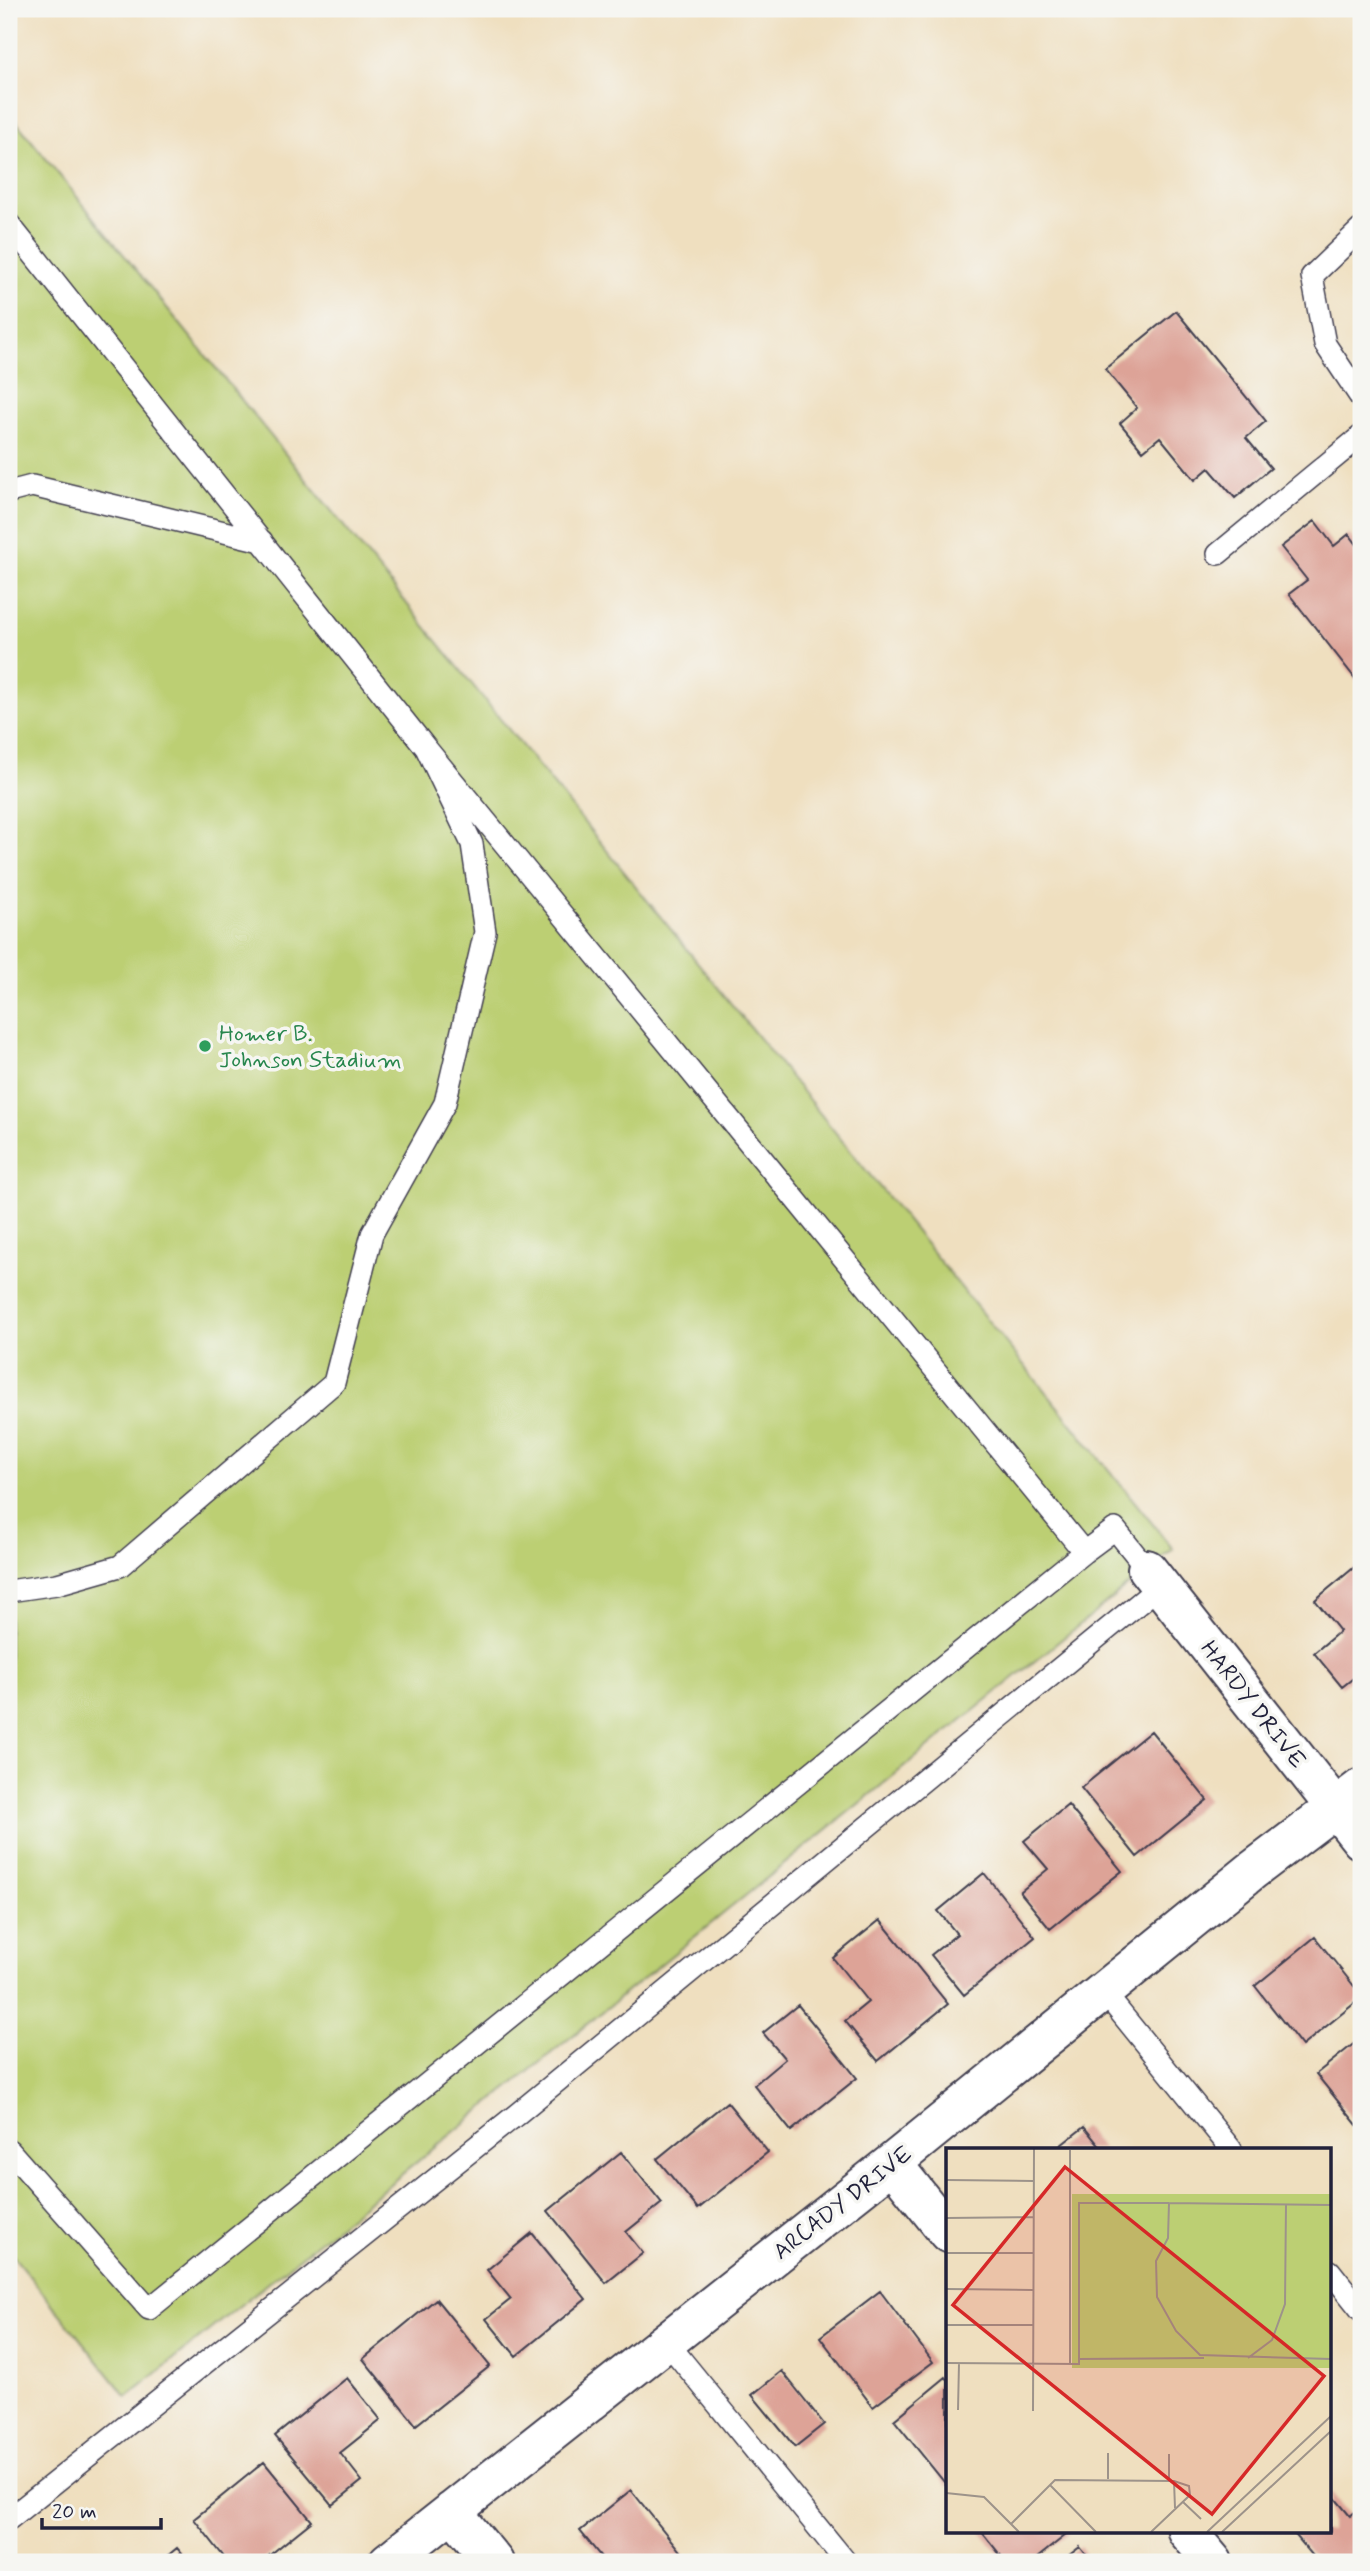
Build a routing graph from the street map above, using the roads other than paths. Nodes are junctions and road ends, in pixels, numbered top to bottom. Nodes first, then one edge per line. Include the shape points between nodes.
1 (9, 223) edge
2 (1361, 229) edge
3 (1359, 389) edge
4 (1361, 436) edge
5 (9, 492) edge
6 (262, 541) junction
7 (1218, 554) dead end
8 (426, 748) junction
9 (1084, 1552) junction
10 (1153, 1578) junction
11 (9, 1591) edge
12 (1349, 1798) edge
13 (1361, 1840) edge
14 (1103, 1991) junction
15 (1230, 2148) edge
16 (9, 2150) edge
17 (892, 2163) junction
18 (946, 2230) edge
19 (1332, 2274) edge
20 (1361, 2310) edge
21 (666, 2341) junction
22 (452, 2511) junction
23 (9, 2519) edge
24 (1188, 2532) edge
25 (388, 2562) edge
26 (494, 2562) edge
27 (846, 2562) edge
28 (1213, 2562) edge

1 - 6 lane
2 - 3 lane via 1312,276 1325,344
4 - 7 lane
5 - 6 lane via 32,485
6 - 8 lane
8 - 9 lane
8 - 11 lane via 472,844 485,932 445,1103 372,1234 334,1383 120,1566 57,1584
9 - 10 lane via 1115,1529
9 - 16 lane via 149,2309
10 - 12 street, HARDY DRIVE
10 - 23 lane via 516,2115
12 - 13 street, HARDY DRIVE
12 - 14 street, ARCADY DRIVE
14 - 15 lane
14 - 17 street, ARCADY DRIVE
17 - 18 street
17 - 21 street, ARCADY DRIVE
19 - 20 lane
21 - 22 street, ARCADY DRIVE
21 - 27 lane
22 - 25 street, ARCADY DRIVE
22 - 26 street
24 - 28 street

